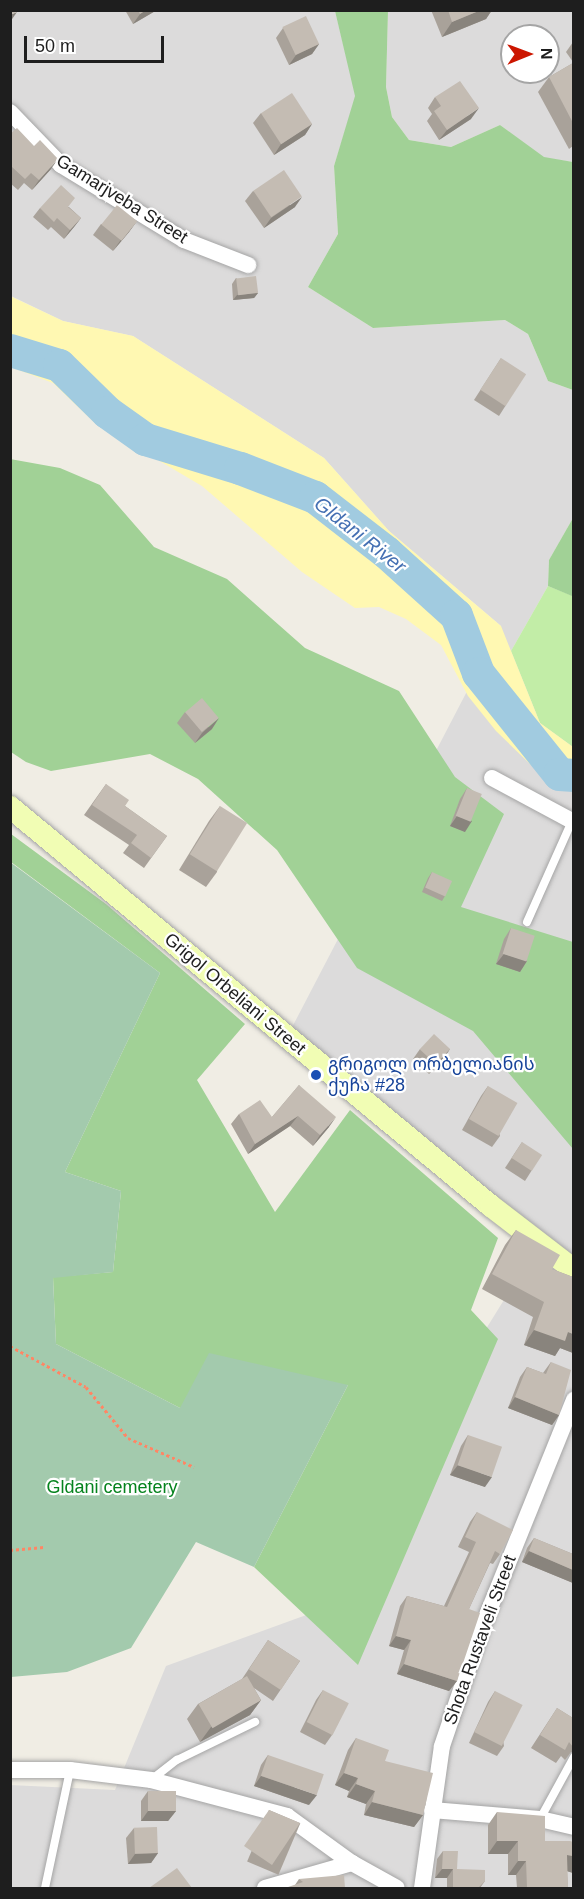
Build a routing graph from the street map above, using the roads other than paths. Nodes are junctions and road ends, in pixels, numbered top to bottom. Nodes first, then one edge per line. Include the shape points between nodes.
1 (10, 112) edge
2 (248, 265) dead end
3 (492, 778) dead end
4 (10, 807) edge
5 (573, 822) edge
6 (527, 922) dead end
7 (573, 1270) edge
8 (573, 1400) edge
9 (255, 1722) dead end
10 (573, 1756) edge
11 (10, 1770) edge
12 (70, 1770) junction
13 (151, 1780) junction
14 (432, 1810) junction
15 (540, 1819) junction
16 (573, 1827) edge
17 (352, 1863) junction
18 (45, 1888) edge
19 (265, 1888) edge
20 (397, 1888) edge
21 (422, 1888) edge

1 - 2 street, Gamarjveba Street via 61,165 184,240
3 - 5 street
4 - 7 main road, Grigol Orbeliani Street via 490,1206
5 - 6 lane
8 - 14 street, Shota Rustaveli Street via 483,1625 442,1746
9 - 13 lane via 177,1760
10 - 15 lane
11 - 12 street
12 - 13 street
12 - 18 lane
13 - 17 street via 286,1816
14 - 15 street
14 - 21 street, Shota Rustaveli Street
15 - 16 street
17 - 19 street
17 - 20 street

